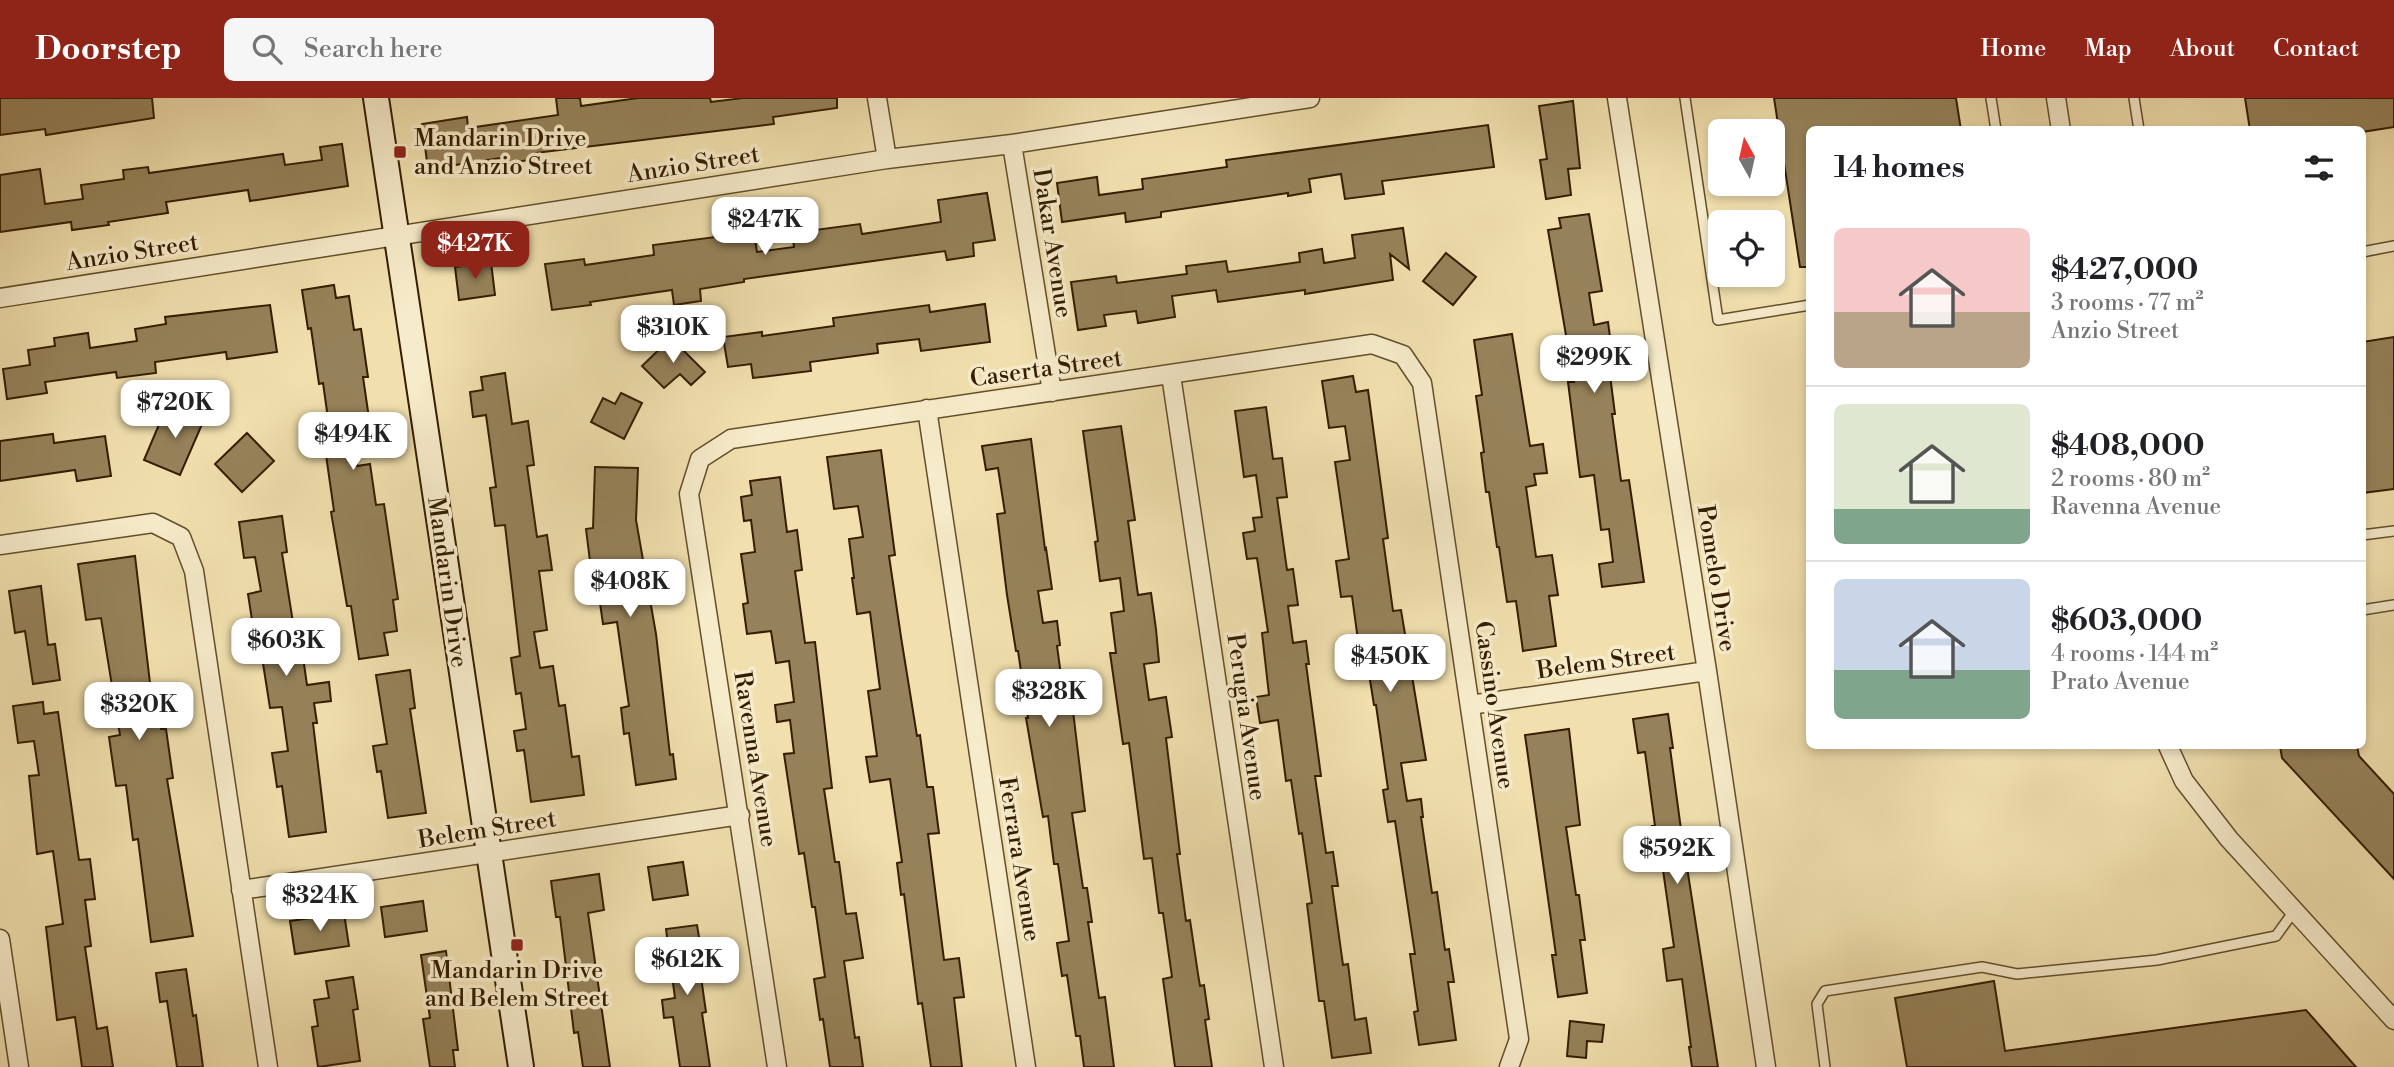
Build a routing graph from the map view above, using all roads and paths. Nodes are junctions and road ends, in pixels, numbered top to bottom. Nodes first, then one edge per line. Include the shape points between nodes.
1 (376, 98) edge
2 (877, 98) edge
3 (1310, 98) edge
4 (1617, 98) edge
5 (1685, 98) edge
6 (1991, 98) edge
7 (2056, 98) edge
8 (2134, 98) edge
9 (1995, 126) edge
10 (2060, 126) edge
11 (2138, 126) edge
12 (1012, 144) junction
13 (887, 159) junction
14 (397, 235) junction
15 (2394, 246) edge
16 (2366, 250) edge
17 (0, 298) edge
18 (1806, 306) edge
19 (1403, 355) joint
20 (1171, 375) junction
21 (1052, 391) junction
22 (927, 409) junction
23 (700, 459) joint
24 (2394, 531) edge
25 (2366, 534) edge
26 (0, 545) edge
27 (2394, 605) edge
28 (2366, 609) edge
29 (1707, 671) junction
30 (1470, 705) junction
31 (2169, 749) edge
32 (740, 815) junction
33 (489, 853) junction
34 (241, 890) junction
35 (2294, 911) junction
36 (0, 939) edge
37 (2394, 1020) edge
38 (19, 1067) edge
39 (268, 1067) edge
40 (521, 1067) edge
41 (777, 1067) edge
42 (1026, 1067) edge
43 (1274, 1067) edge
44 (1509, 1067) edge
45 (1766, 1067) edge
46 (1825, 1067) edge

1 - 14 street, Mandarin Drive
2 - 13 street
3 - 12 street, Anzio Street
4 - 29 street, Pomelo Drive
5 - 18 lane via 1718,320
6 - 9 lane
7 - 10 street
8 - 11 lane
12 - 13 street, Anzio Street
12 - 21 street, Dakar Avenue
13 - 14 street, Anzio Street
14 - 17 street, Anzio Street
14 - 33 street, Mandarin Drive
15 - 16 lane
19 - 20 street, Caserta Street via 1372,344
19 - 30 street, Cassino Avenue via 1422,383
20 - 21 street, Caserta Street
20 - 43 street, Perugia Avenue
21 - 22 street, Caserta Street
22 - 23 street, Caserta Street via 731,439
22 - 42 street, Ferrara Avenue
23 - 32 street, Ravenna Avenue via 690,494
24 - 25 lane
26 - 34 street via 153,523 181,537 194,571
27 - 28 lane
29 - 30 street, Belem Street
29 - 45 street, Pomelo Drive
30 - 44 street, Cassino Avenue via 1519,1039
31 - 35 street via 2184,781 2228,839
32 - 33 street, Belem Street
32 - 41 street, Ravenna Avenue
33 - 34 street, Belem Street
33 - 40 street, Mandarin Drive
34 - 39 street
35 - 37 street
35 - 46 lane via 2276,936 2157,960 2017,974 1982,967 1825,991 1817,1004
36 - 38 street

